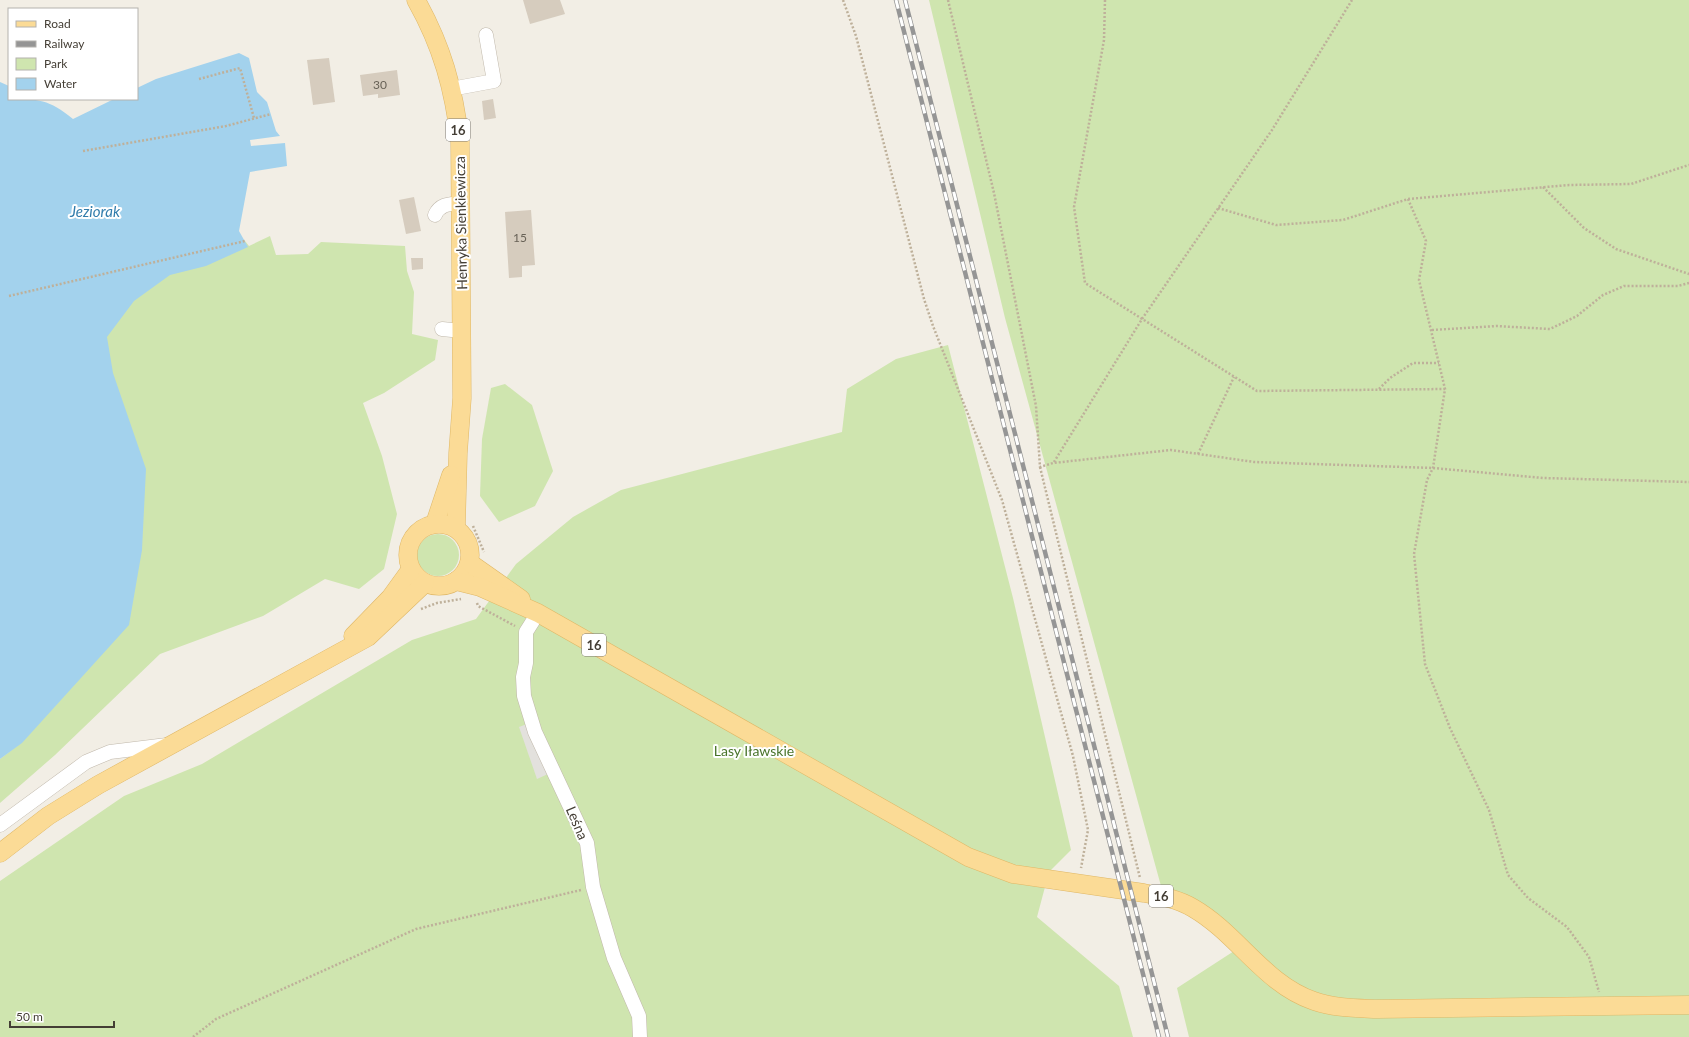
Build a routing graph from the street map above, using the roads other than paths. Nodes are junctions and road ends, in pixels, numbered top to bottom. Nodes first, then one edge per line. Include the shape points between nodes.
1 (416, 0) edge
2 (486, 35) dead end
3 (451, 89) junction
4 (461, 203) junction
5 (435, 215) dead end
6 (442, 329) dead end
7 (462, 331) junction
8 (458, 453) junction
9 (435, 523) junction
10 (456, 528) junction
11 (470, 563) junction
12 (411, 569) junction
13 (456, 581) junction
14 (426, 583) junction
15 (538, 613) junction
16 (328, 658) junction
17 (171, 745) junction
18 (0, 825) edge
19 (0, 852) edge
20 (1689, 1005) edge
21 (640, 1037) edge

1 - 3 main road, Henryka Sienkiewicza / 16 via 440,50
2 - 3 lane via 494,81
3 - 4 main road, Henryka Sienkiewicza / 16 via 460,142
4 - 5 lane via 443,206
4 - 7 main road, Henryka Sienkiewicza / 16
6 - 7 lane
7 - 8 main road, Henryka Sienkiewicza / 16 via 462,398
8 - 9 main road, Henryka Sienkiewicza / 16
8 - 10 main road, Henryka Sienkiewicza / 16
9 - 10 main road
9 - 12 main road via 414,535 408,557
10 - 11 main road via 468,543
11 - 13 main road via 466,572
11 - 15 main road, 16
12 - 14 main road
12 - 16 main road via 390,598 359,631
13 - 14 main road, 16 via 443,586
13 - 15 main road, 16 via 480,587
14 - 16 main road via 368,637
15 - 20 main road, 16 via 968,857 1013,874 1144,893 1194,908 1284,986 1314,1001 1342,1007 1377,1009
15 - 21 lane, Leśna via 526,632 524,696 535,732 587,843 593,887 614,958 638,1016
16 - 17 main road
17 - 18 lane via 110,752 86,762
17 - 19 main road via 98,785

